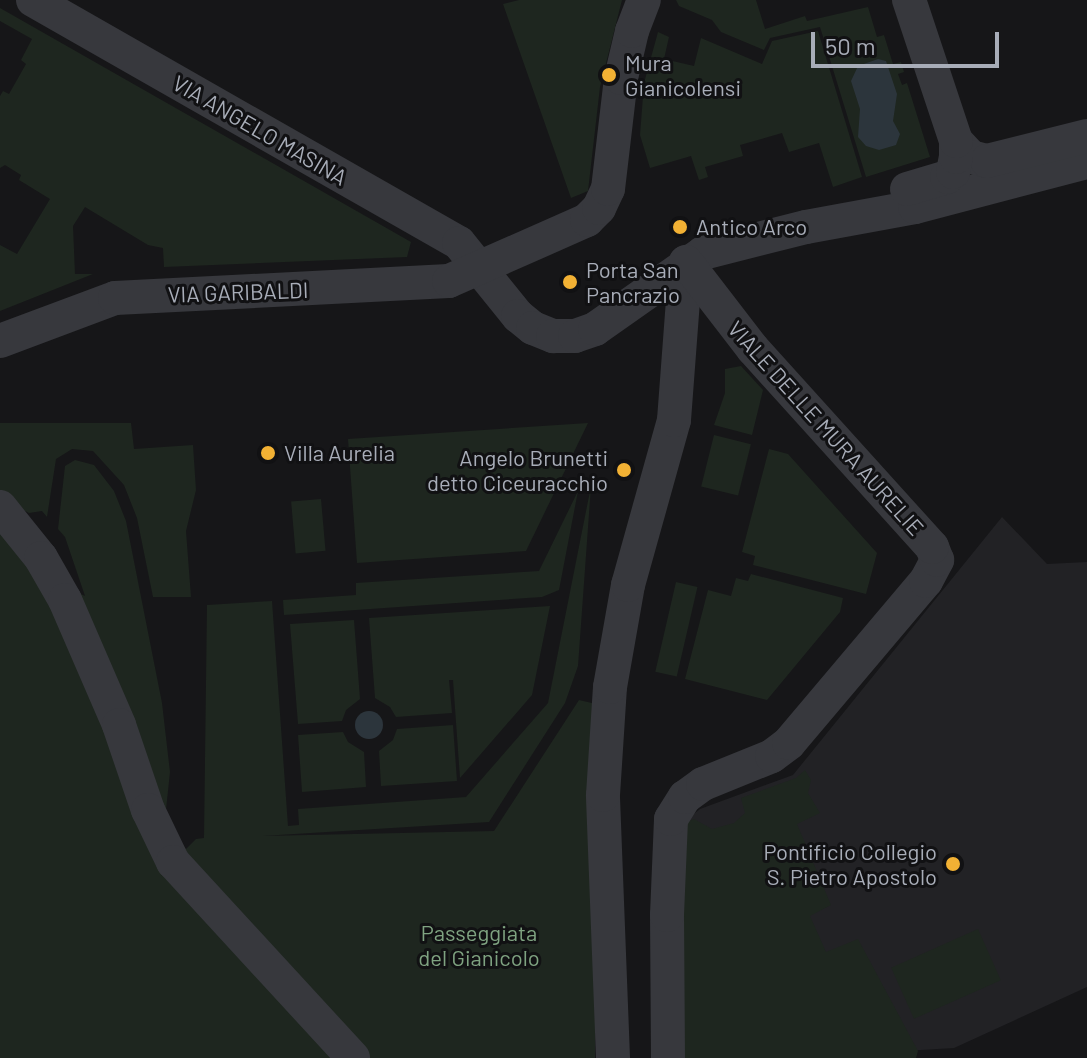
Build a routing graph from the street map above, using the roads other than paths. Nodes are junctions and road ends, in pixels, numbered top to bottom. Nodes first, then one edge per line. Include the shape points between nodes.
1 (33, 0) edge
2 (644, 0) edge
3 (909, 0) edge
4 (1087, 136) edge
5 (956, 141) junction
6 (1087, 150) edge
7 (1087, 162) edge
8 (1027, 178) junction
9 (806, 227) junction
10 (686, 262) junction
11 (481, 267) junction
12 (0, 341) edge
13 (0, 507) edge
14 (353, 1058) edge
15 (613, 1058) edge
16 (668, 1058) edge

1 - 11 street, VIA ANGELO MASINA via 459,243
2 - 11 street, VIA GARIBALDI via 627,49 608,189 594,214
3 - 5 street
4 - 5 street via 987,161 971,157
5 - 9 street via 956,165 947,177
6 - 8 street
7 - 8 street
8 - 9 street via 915,207
9 - 10 street, VIA ANGELO MASINA
10 - 11 street, VIA ANGELO MASINA via 582,335 547,335 518,316
10 - 15 street via 674,420 628,585 610,687 603,795
10 - 16 street, VIALE DELLE MURA AURELIE via 753,349 932,547 937,560 917,593 780,751 703,784 685,797 671,819
11 - 12 street, VIA GARIBALDI via 449,281 417,284 115,298
13 - 14 street via 41,558 65,600 173,862

